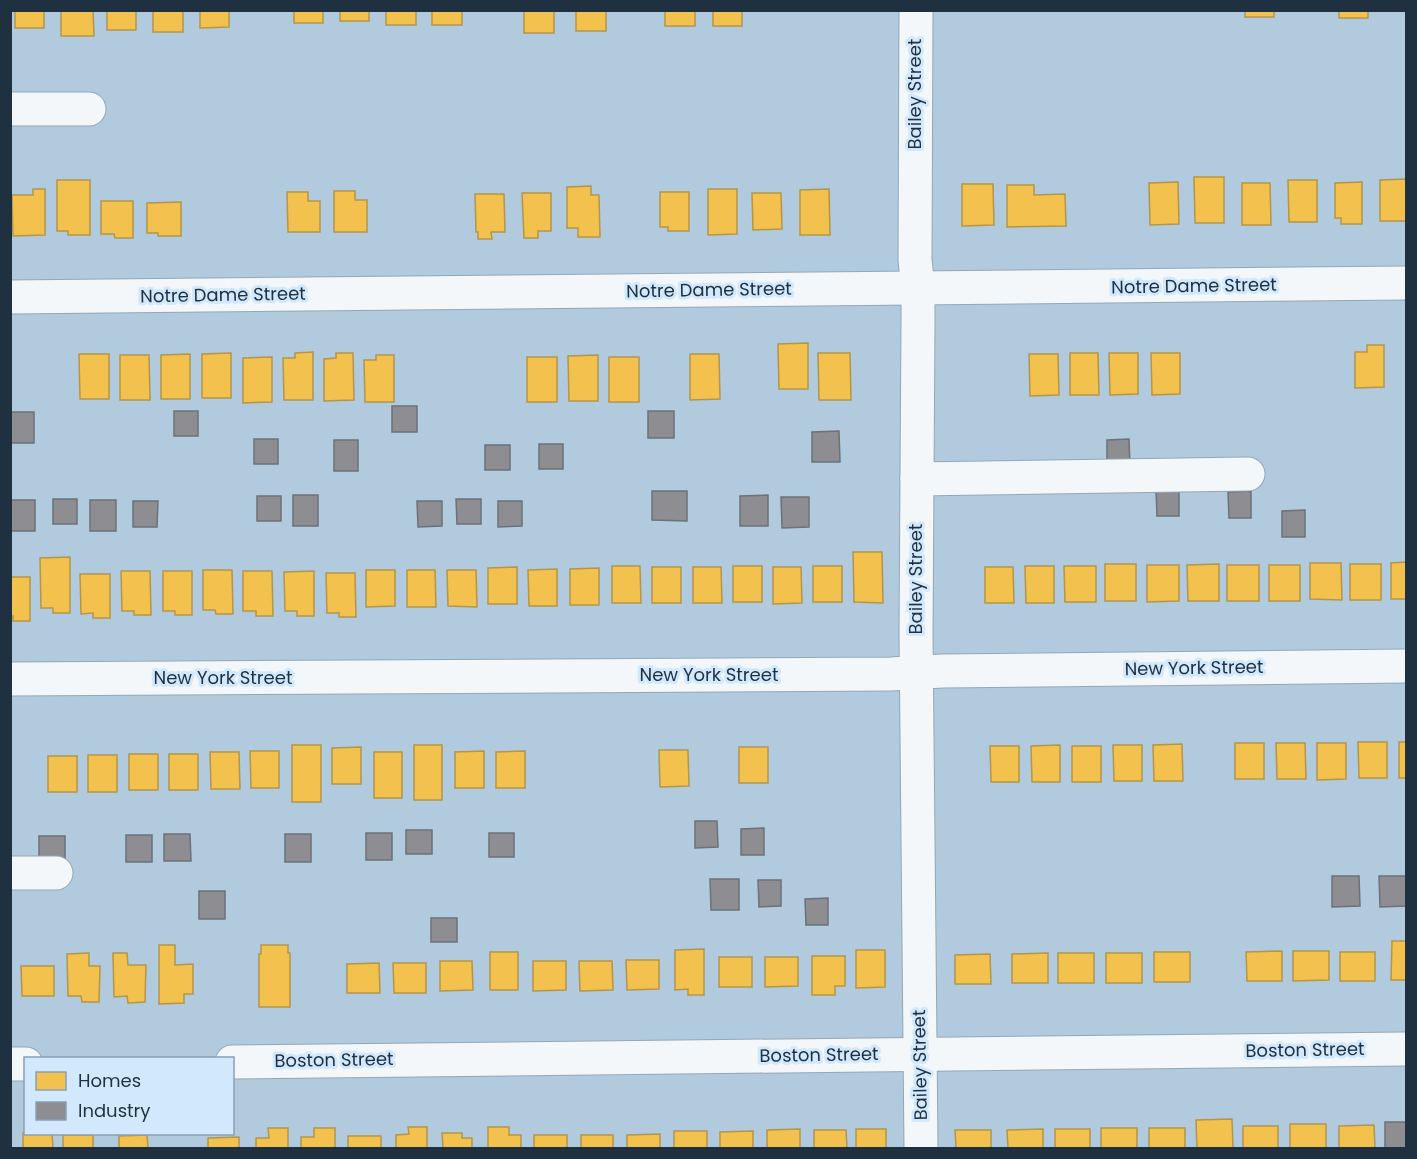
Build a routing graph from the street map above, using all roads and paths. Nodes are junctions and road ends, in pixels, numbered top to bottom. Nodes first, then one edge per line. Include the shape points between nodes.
1 (916, 10) edge
2 (10, 109) edge
3 (89, 109) dead end
4 (1407, 283) edge
5 (918, 288) junction
6 (10, 297) edge
7 (1248, 474) dead end
8 (917, 479) junction
9 (1407, 666) edge
10 (916, 672) junction
11 (10, 679) edge
12 (10, 873) edge
13 (56, 873) dead end
14 (1407, 1049) edge
15 (920, 1054) junction
16 (234, 1062) edge
17 (921, 1149) edge

1 - 5 street, Bailey Street
2 - 3 street
4 - 5 street, Notre Dame Street
5 - 6 street, Notre Dame Street
5 - 8 street, Bailey Street
7 - 8 street
8 - 10 street, Bailey Street
9 - 10 street, New York Street
10 - 11 street, New York Street
10 - 15 street, Bailey Street
12 - 13 street
14 - 15 street, Boston Street
15 - 16 street, Boston Street
15 - 17 street, Bailey Street

